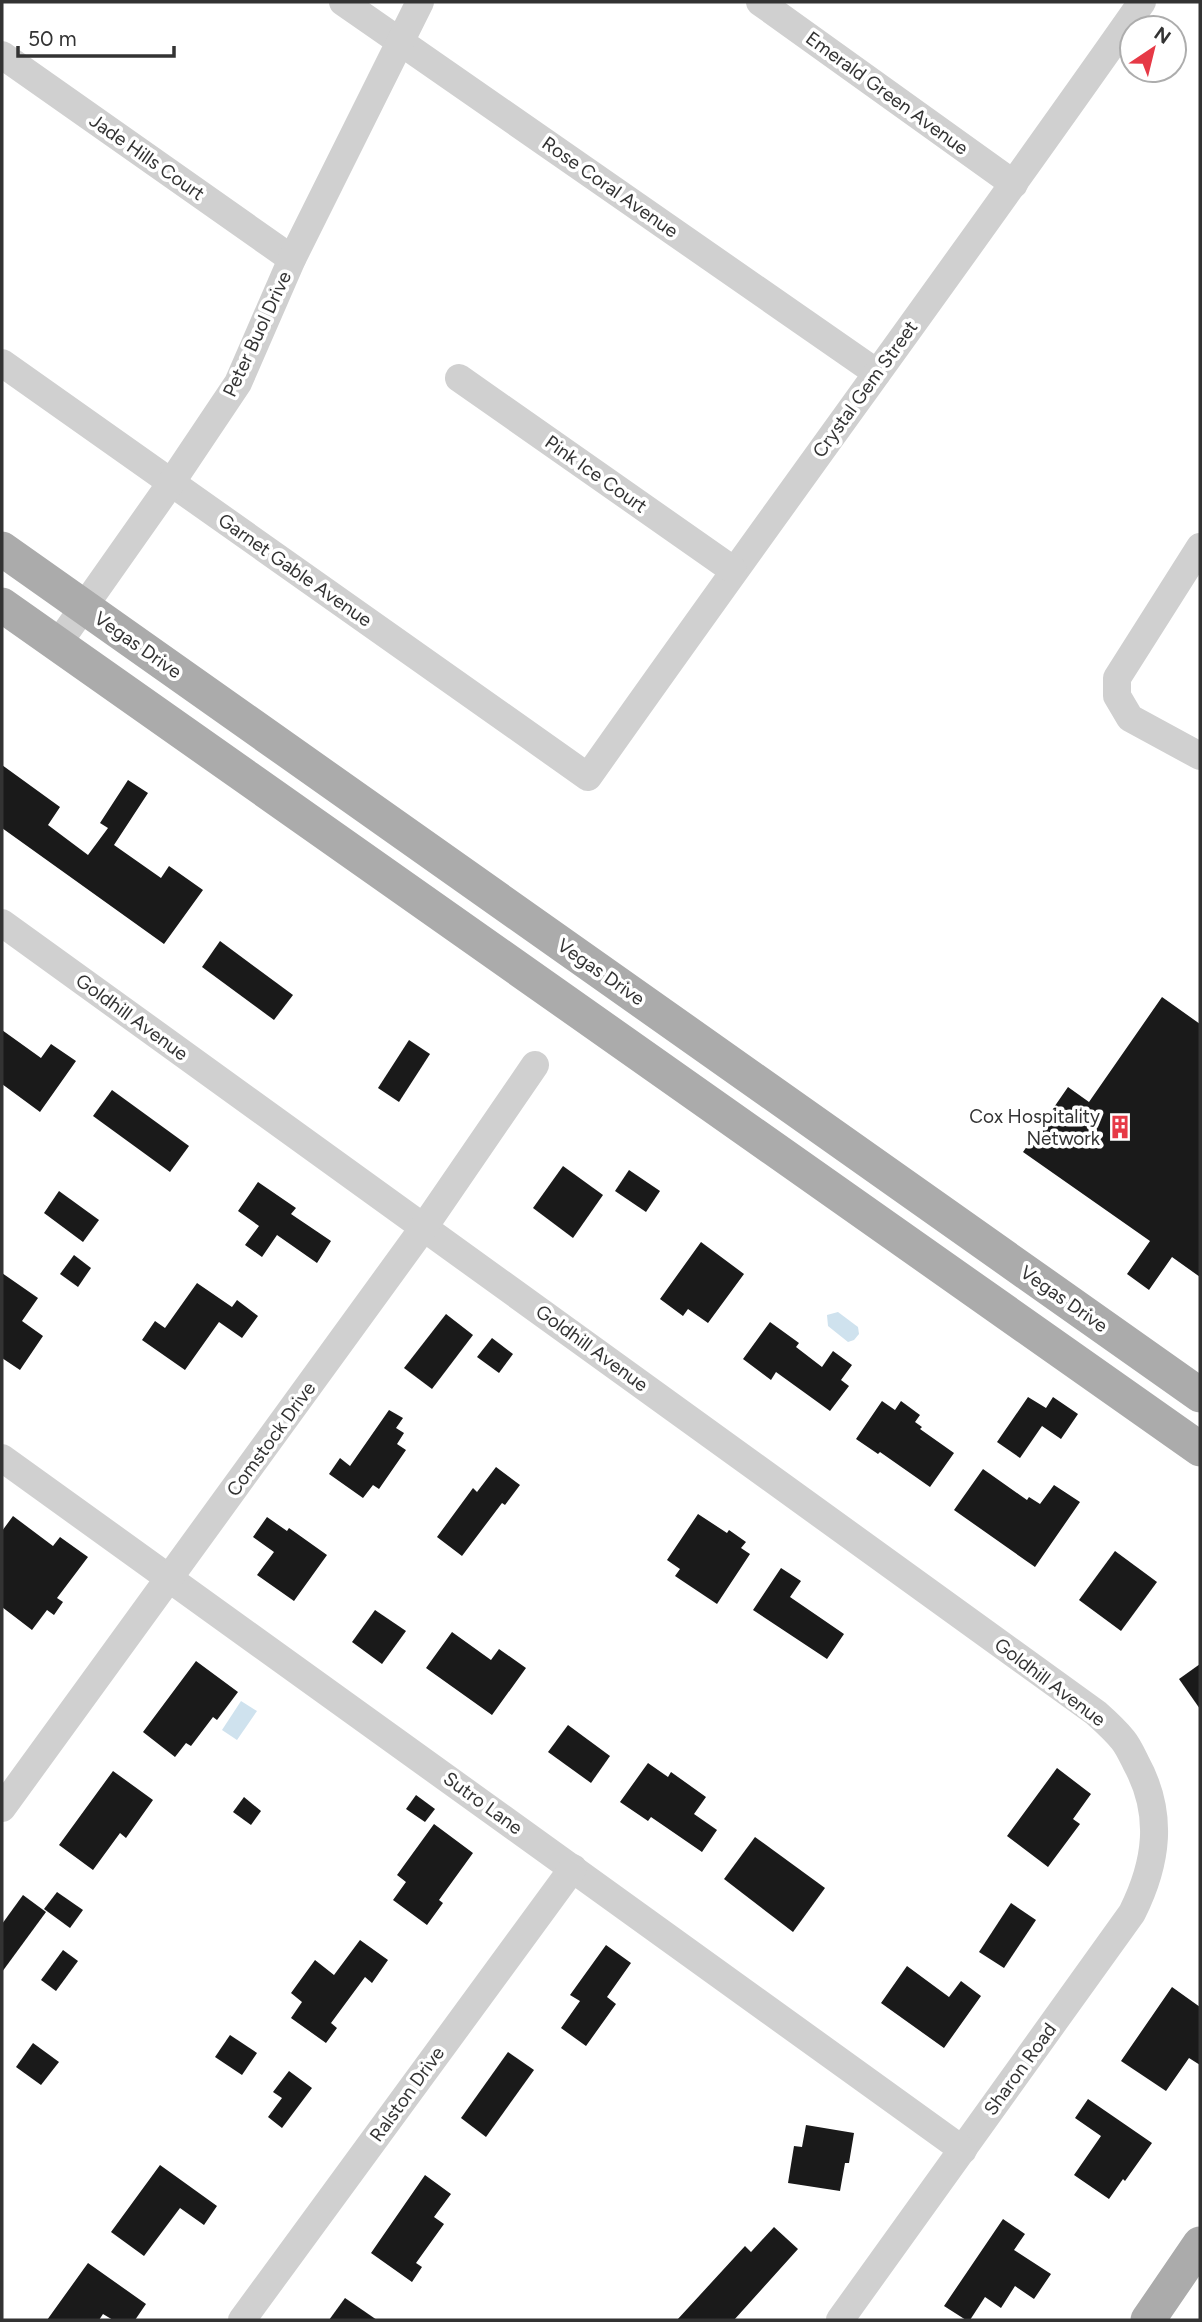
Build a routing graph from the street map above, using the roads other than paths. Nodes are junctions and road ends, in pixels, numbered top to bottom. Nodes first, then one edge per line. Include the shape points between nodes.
1 (344, 2) edge
2 (420, 2) edge
3 (760, 2) edge
4 (1142, 2) edge
5 (400, 41) junction
6 (2, 55) edge
7 (1014, 184) junction
8 (292, 259) junction
9 (2, 363) edge
10 (877, 373) junction
11 (459, 378) dead end
12 (171, 483) junction
13 (1200, 547) edge
14 (2, 549) edge
15 (733, 570) junction
16 (2, 606) edge
17 (84, 607) junction
18 (57, 645) junction
19 (1200, 756) edge
20 (588, 777) joint
21 (2, 923) edge
22 (535, 1065) dead end
23 (749, 1076) junction
24 (724, 1113) junction
25 (424, 1227) junction
26 (1200, 1395) edge
27 (1200, 1449) edge
28 (2, 1458) edge
29 (170, 1578) junction
30 (1151, 1800) joint
31 (2, 1808) edge
32 (573, 1868) junction
33 (962, 2150) junction
34 (1200, 2244) edge
35 (242, 2320) edge
36 (840, 2320) edge
37 (1148, 2320) edge

1 - 5 street, Rose Coral Avenue
2 - 5 street, Peter Buol Drive
3 - 7 street, Emerald Green Avenue
4 - 7 street, Crystal Gem Street
5 - 8 street, Peter Buol Drive
5 - 10 street, Rose Coral Avenue
6 - 8 street, Jade Hills Court
7 - 10 street, Crystal Gem Street
8 - 12 street, Peter Buol Drive via 237,383
9 - 12 street, Garnet Gable Avenue
10 - 15 street, Crystal Gem Street
11 - 15 street, Pink Ice Court
12 - 17 street, Peter Buol Drive
12 - 20 street, Garnet Gable Avenue
13 - 19 street via 1117,678 1117,696 1130,718
14 - 17 main road, Vegas Drive
15 - 20 street, Crystal Gem Street
16 - 18 main road
17 - 18 street, Peter Buol Drive
17 - 23 main road, Vegas Drive
18 - 24 main road
21 - 25 street, Goldhill Avenue
22 - 25 street, Comstock Drive
23 - 24 main road
23 - 26 main road, Vegas Drive
24 - 27 main road
25 - 29 street, Comstock Drive
25 - 30 street, Goldhill Avenue via 1096,1713 1124,1741
28 - 29 street, Sutro Lane
29 - 31 street, Comstock Drive
29 - 32 street, Sutro Lane
30 - 33 street, Sharon Road via 1155,1828 1152,1861 1132,1913
32 - 33 street, Sutro Lane
32 - 35 street, Ralston Drive
33 - 36 street, Sharon Road
34 - 37 main road

